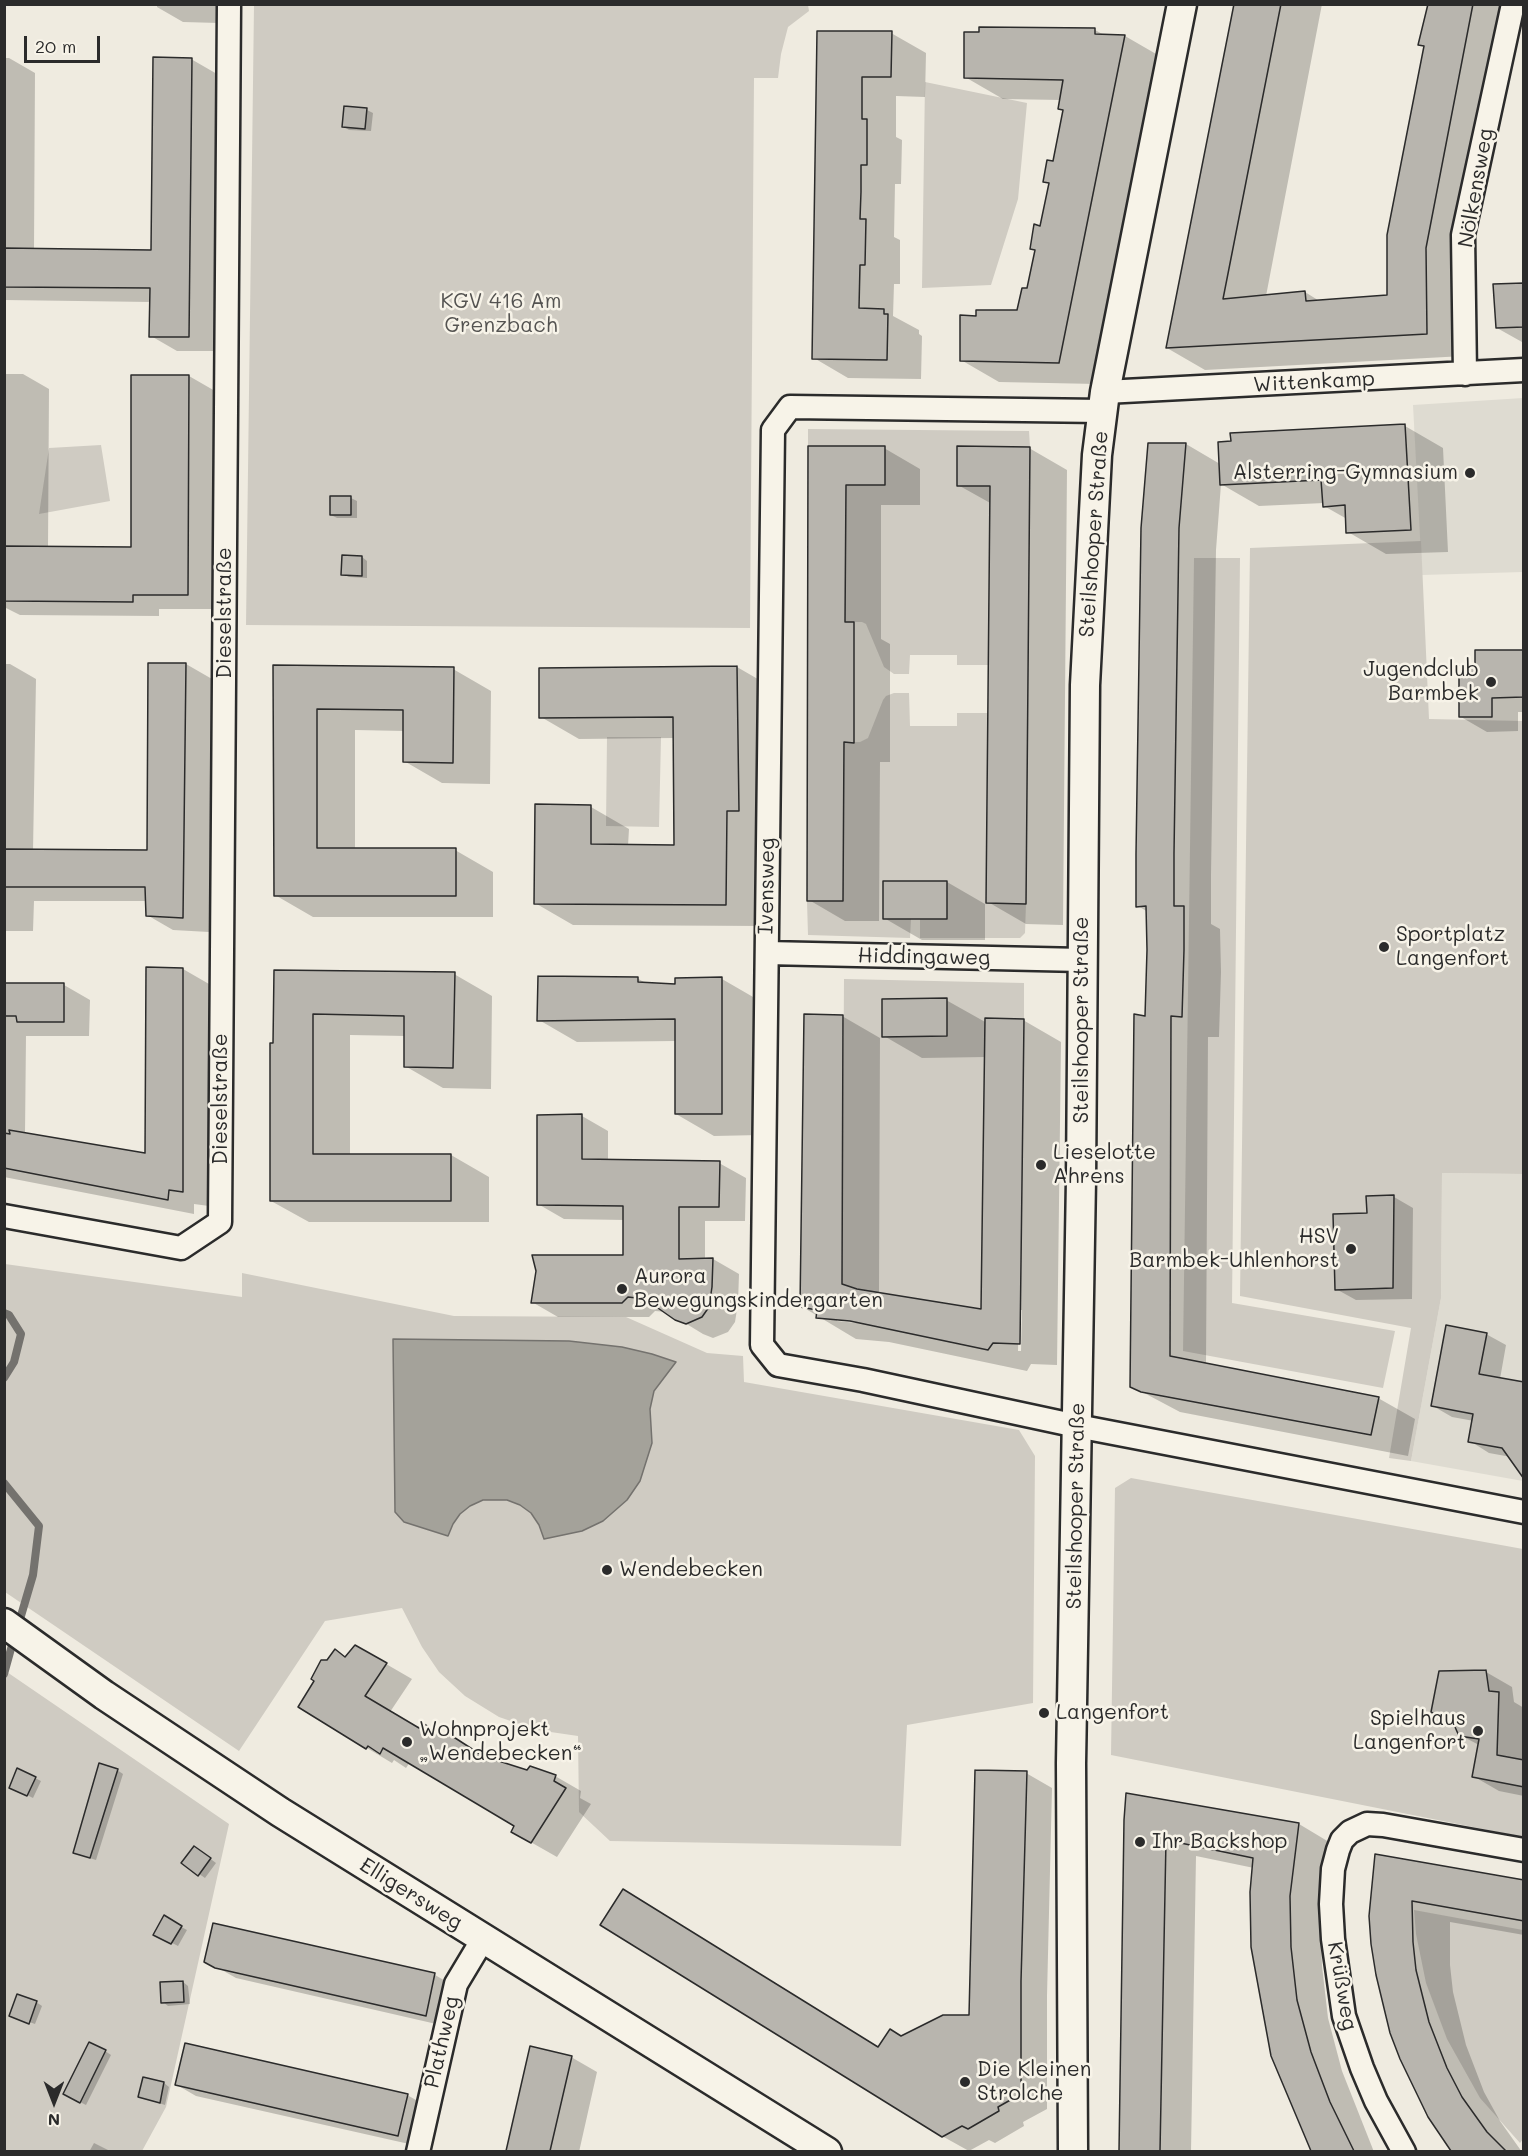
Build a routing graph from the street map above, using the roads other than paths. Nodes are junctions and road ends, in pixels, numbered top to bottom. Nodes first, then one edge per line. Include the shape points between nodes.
1 (229, 4) edge
2 (1182, 4) edge
3 (1513, 4) edge
4 (1524, 370) edge
5 (1464, 374) junction
6 (1104, 402) junction
7 (790, 407) joint
8 (766, 953) junction
9 (1082, 960) junction
10 (4, 1216) edge
11 (1077, 1426) junction
12 (1524, 1512) edge
13 (4, 1623) edge
14 (1524, 1850) edge
15 (483, 1939) junction
16 (418, 2151) edge
17 (827, 2151) edge
18 (1073, 2151) edge
19 (1404, 2151) edge

1 - 10 street, Dieselstraße via 220,1222 181,1248
2 - 6 street, Steilshooper Straße
3 - 5 street, Nölkensweg via 1463,235
4 - 5 street, Wittenkamp
5 - 6 street, Wittenkamp
6 - 7 street, Wittenkamp
6 - 9 street, Steilshooper Straße via 1096,455 1085,685
7 - 8 street, Ivensweg via 773,430
8 - 9 street, Hiddingaweg
8 - 11 street, Ivensweg via 762,1345 778,1365
9 - 11 street, Steilshooper Straße
11 - 12 street
11 - 18 street, Steilshooper Straße via 1071,1763
13 - 15 street, Elligersweg via 280,1812
14 - 19 street, Krüßweg via 1367,1824 1350,1832 1338,1850 1331,1904 1344,2016 1376,2101
15 - 16 street, Plathweg via 456,1984
15 - 17 street, Elligersweg

